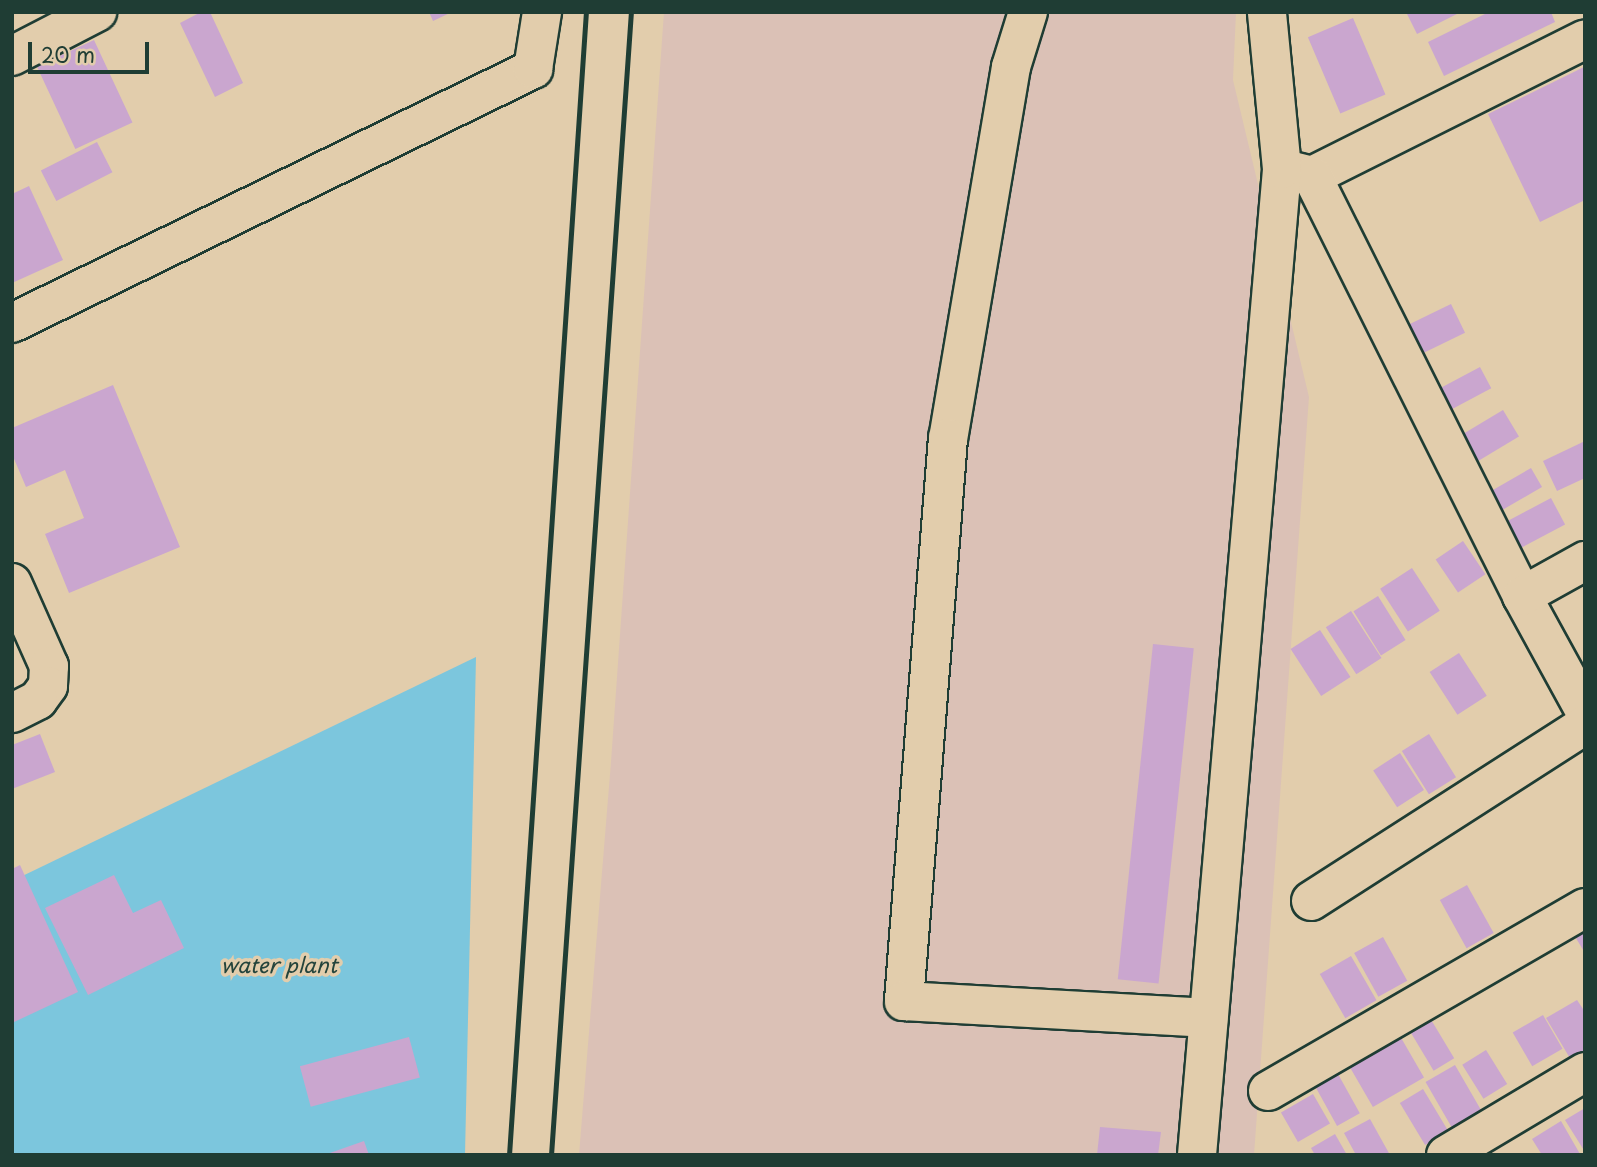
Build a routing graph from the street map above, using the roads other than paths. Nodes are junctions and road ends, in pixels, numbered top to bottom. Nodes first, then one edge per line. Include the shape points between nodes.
1 (97, 12) edge
2 (542, 12) edge
3 (1028, 12) edge
4 (1267, 12) edge
5 (1585, 39) edge
6 (12, 56) edge
7 (1297, 172) junction
8 (12, 323) edge
9 (1585, 561) edge
10 (12, 583) edge
11 (1522, 596) junction
12 (1585, 711) edge
13 (12, 713) edge
14 (1585, 725) edge
15 (1311, 901) dead end
16 (1585, 908) edge
17 (1209, 1018) junction
18 (1585, 1072) edge
19 (1268, 1091) dead end
20 (1197, 1155) edge
21 (1446, 1155) edge

1 - 6 street
2 - 8 street via 533,69
3 - 17 street via 1011,66 948,438 904,1001
4 - 7 street
5 - 7 street
7 - 11 street
7 - 17 street
9 - 11 street
10 - 13 street via 49,666 48,687 38,700
11 - 12 street
14 - 15 street
16 - 19 street
17 - 20 street
18 - 21 street

